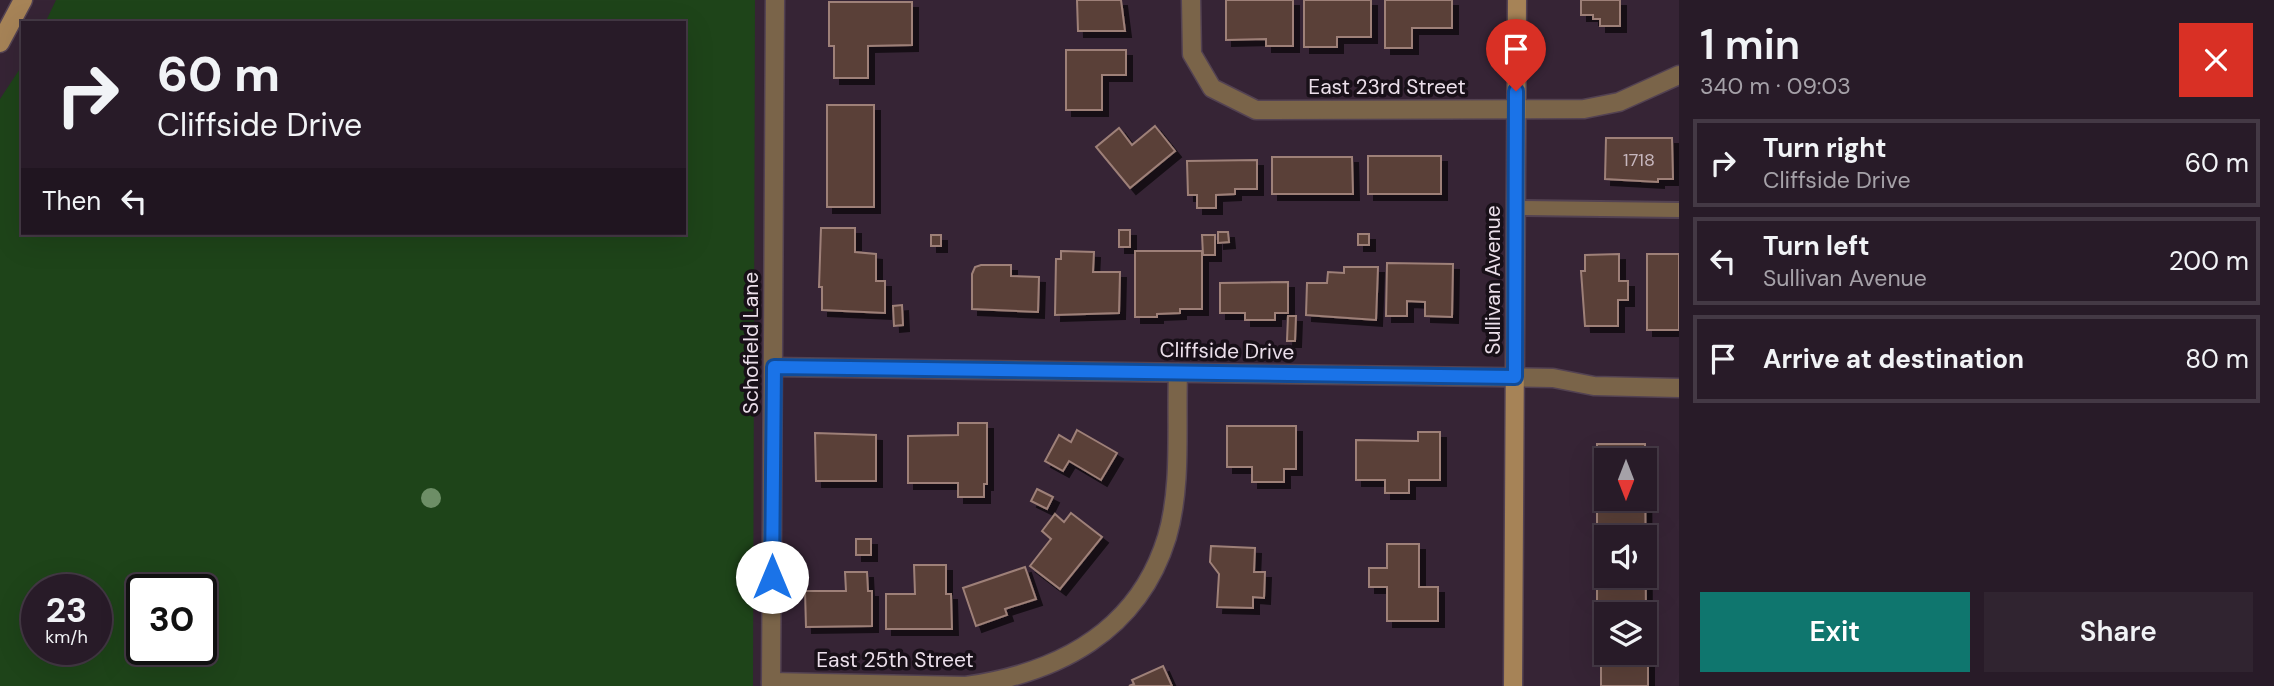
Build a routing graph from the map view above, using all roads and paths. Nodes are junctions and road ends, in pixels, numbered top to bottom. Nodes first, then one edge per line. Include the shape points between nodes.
1 (23, 0) edge
2 (775, 0) edge
3 (1191, 0) edge
4 (1517, 0) edge
5 (0, 43) edge
6 (1679, 75) edge
7 (1516, 111) junction
8 (1516, 208) junction
9 (1679, 210) edge
10 (774, 367) junction
11 (1178, 373) junction
12 (1515, 377) junction
13 (1679, 388) edge
14 (771, 684) edge
15 (1513, 686) edge

1 - 5 main road
2 - 10 street, Schofield Lane
3 - 7 street, East 23rd Street via 1192,54 1212,88 1256,110
4 - 7 main road, Sullivan Avenue
6 - 7 street, East 23rd Street via 1619,102 1584,109
7 - 8 main road, Sullivan Avenue
8 - 9 lane
8 - 12 main road, Sullivan Avenue
10 - 11 street, Cliffside Drive
10 - 14 street, Schofield Lane
11 - 12 street, Cliffside Drive
11 - 14 street, East 25th Street via 1175,480 1167,538 1141,591 1102,634 1044,669 993,682 966,686
12 - 13 street, Cliffside Drive
12 - 15 main road, Sullivan Avenue

